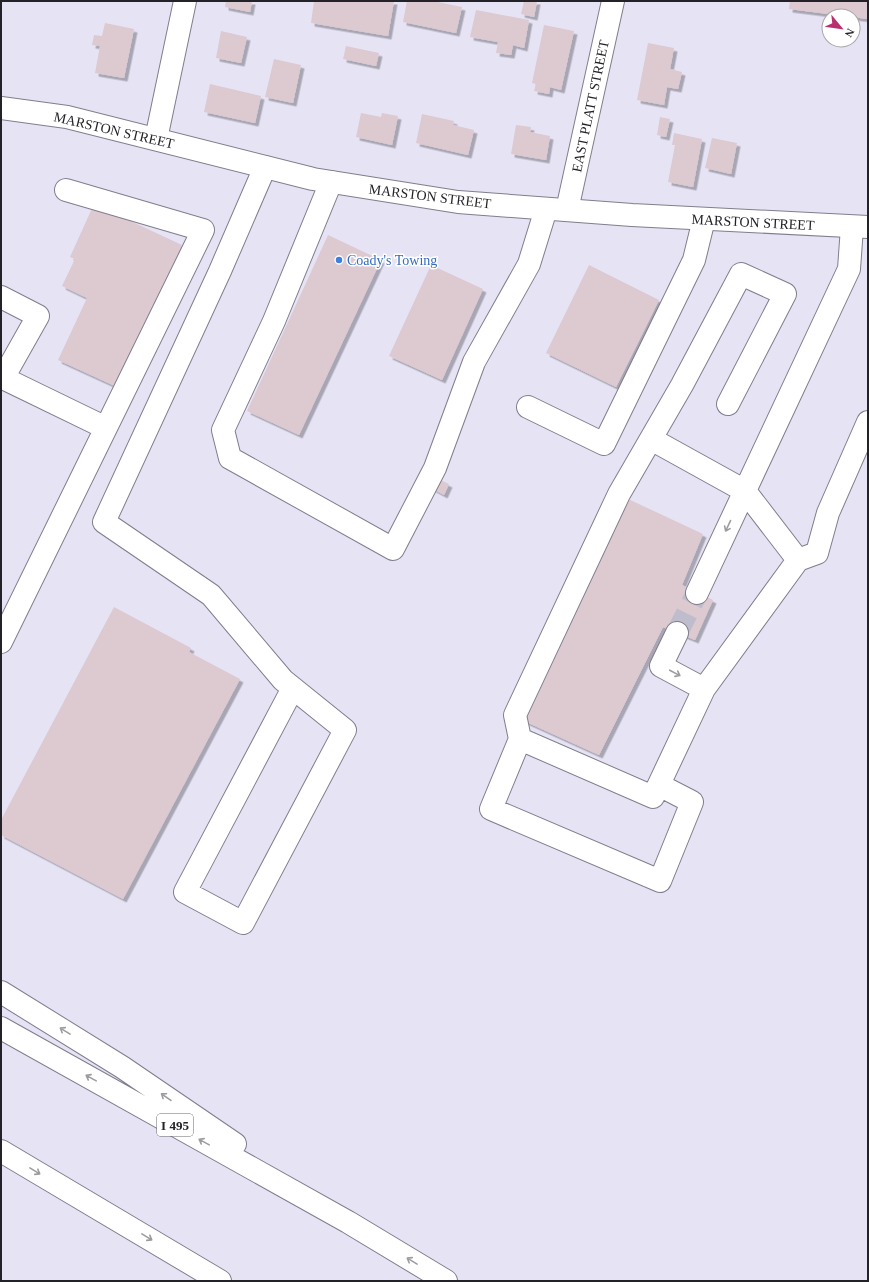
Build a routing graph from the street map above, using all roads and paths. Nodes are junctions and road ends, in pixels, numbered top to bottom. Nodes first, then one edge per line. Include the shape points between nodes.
1 (185, 1) edge
2 (612, 1) edge
3 (1, 108) edge
4 (156, 139) junction
5 (265, 166) junction
6 (331, 182) junction
7 (66, 190) dead end
8 (556, 210) junction
9 (704, 219) junction
10 (860, 227) edge
11 (1, 297) edge
12 (728, 404) dead end
13 (528, 407) dead end
14 (868, 422) edge
15 (106, 428) junction
16 (651, 439) junction
17 (745, 491) junction
18 (798, 560) junction
19 (697, 593) tunnel mouth
20 (677, 633) tunnel mouth
21 (1, 642) edge
22 (292, 688) junction
23 (704, 689) junction
24 (520, 739) junction
25 (659, 785) junction
26 (1, 992) edge
27 (1, 1028) edge
28 (1, 1151) edge
29 (348, 1222) junction
30 (220, 1281) edge
31 (446, 1281) edge

1 - 4 main road
2 - 8 main road, EAST PLATT STREET
3 - 4 main road, MARSTON STREET via 67,117
4 - 5 main road, MARSTON STREET
5 - 6 main road, MARSTON STREET
5 - 22 main road via 220,271 104,522 211,595
6 - 8 main road, MARSTON STREET via 458,202
6 - 8 main road, EAST PLATT STREET via 274,321 223,430 230,458 393,549 435,468 474,362
7 - 15 main road via 203,230
8 - 9 main road, MARSTON STREET
9 - 10 main road, MARSTON STREET
9 - 13 main road via 694,260 604,444
10 - 17 main road via 849,269
11 - 15 main road via 38,316 3,378
12 - 16 main road via 785,294 741,274
14 - 18 main road via 828,514 816,553
15 - 21 main road
16 - 17 main road
16 - 24 main road via 619,494 515,715
17 - 18 main road
17 -> 19 main road
18 - 23 main road
20 -> 23 main road via 661,666
22 - 22 main road via 185,892 243,923 345,730
23 - 25 main road
24 - 25 main road via 653,797
24 - 25 main road via 491,809 660,881 692,802
29 -> 26 main road via 122,1067
29 -> 27 main road, I 495
28 -> 30 main road
31 -> 29 main road, I 495

